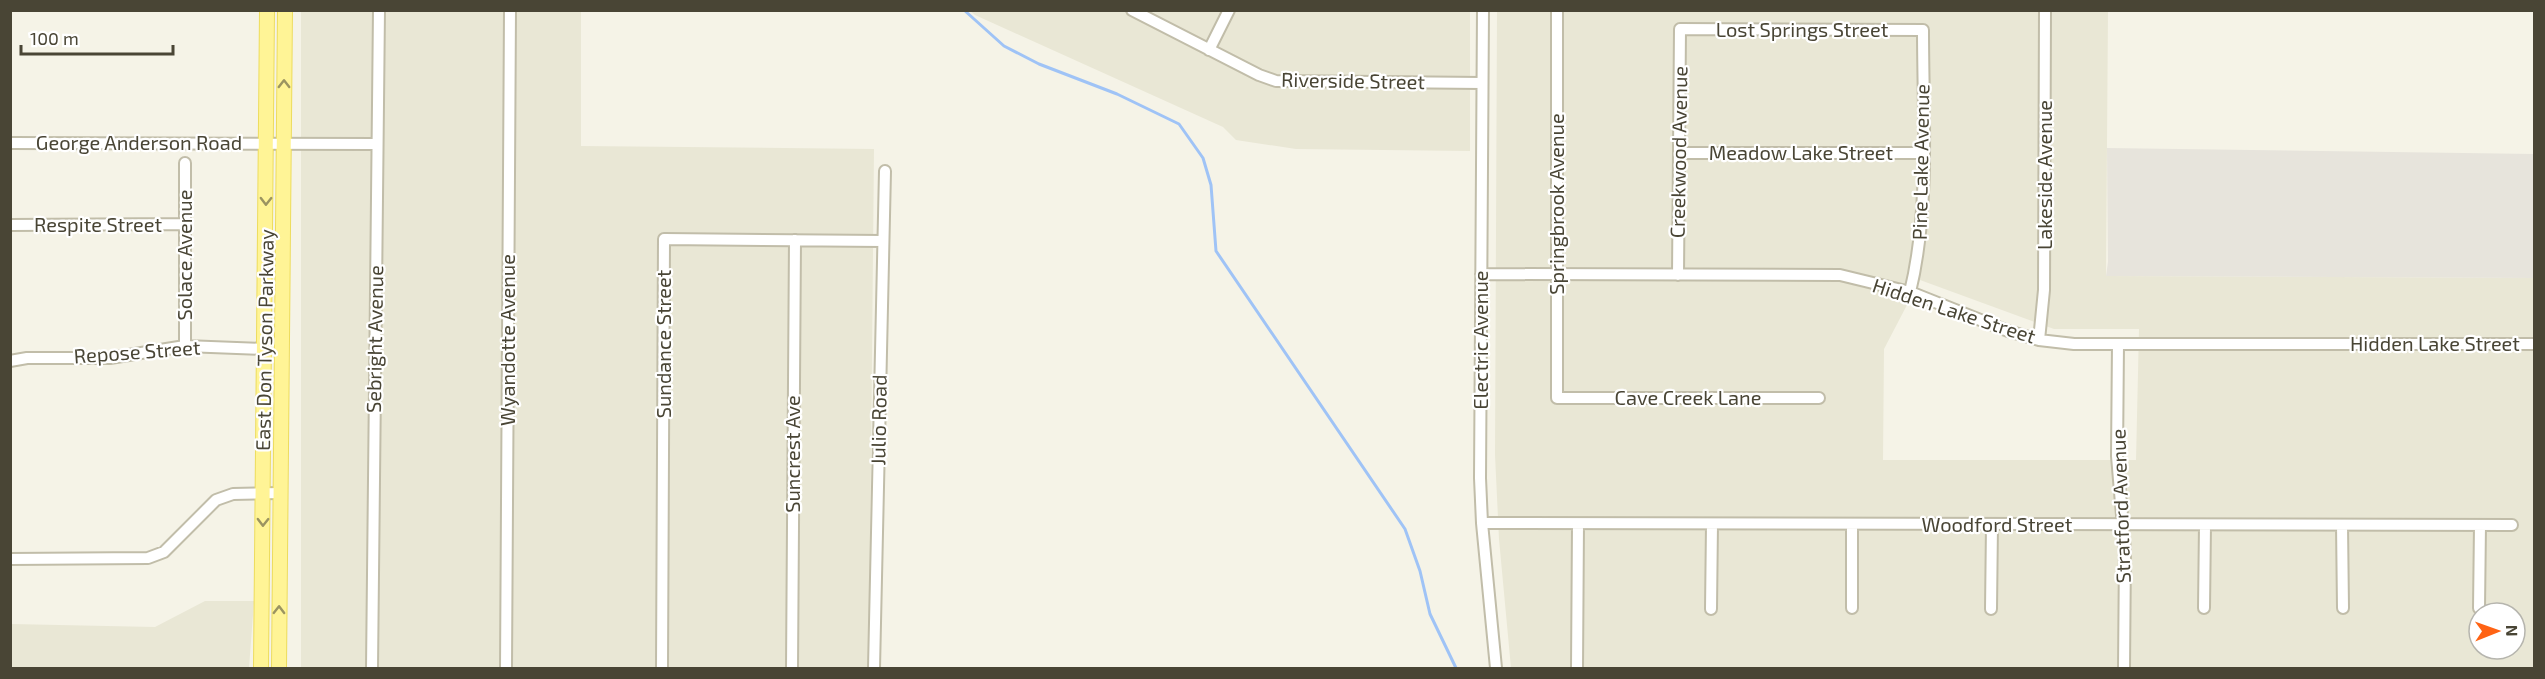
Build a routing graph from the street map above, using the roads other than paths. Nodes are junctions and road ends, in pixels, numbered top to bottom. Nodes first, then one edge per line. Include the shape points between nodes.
1 (267, 10) edge
2 (285, 10) edge
3 (379, 10) edge
4 (510, 10) edge
5 (1132, 10) edge
6 (1229, 10) edge
7 (1483, 10) edge
8 (1557, 10) edge
9 (2045, 10) edge
10 (1680, 29) joint
11 (1923, 30) joint
12 (1209, 50) junction
13 (1482, 83) junction
14 (267, 142) junction
15 (10, 143) edge
16 (284, 143) junction
17 (377, 144) junction
18 (1679, 153) junction
19 (1922, 153) junction
20 (185, 163) dead end
21 (885, 171) dead end
22 (185, 224) junction
23 (10, 225) edge
24 (795, 240) junction
25 (883, 241) junction
26 (1482, 274) junction
27 (1557, 274) junction
28 (1678, 275) junction
29 (1910, 292) junction
30 (2039, 340) junction
31 (2118, 344) junction
32 (2535, 345) edge
33 (185, 346) junction
34 (265, 349) junction
35 (10, 361) edge
36 (1557, 398) joint
37 (1819, 398) dead end
38 (263, 493) junction
39 (280, 493) junction
40 (1482, 523) junction
41 (1578, 524) junction
42 (1712, 524) junction
43 (1852, 525) junction
44 (1992, 525) junction
45 (2205, 525) junction
46 (2342, 525) junction
47 (2480, 525) junction
48 (2512, 525) dead end
49 (2122, 526) junction
50 (10, 559) edge
51 (2480, 601) edge
52 (1852, 608) dead end
53 (2204, 608) dead end
54 (2343, 608) dead end
55 (1712, 609) dead end
56 (1991, 609) dead end
57 (261, 669) edge
58 (279, 669) edge
59 (372, 669) edge
60 (506, 669) edge
61 (662, 669) edge
62 (792, 669) edge
63 (874, 669) edge
64 (1496, 669) edge
65 (1577, 669) edge
66 (2124, 669) edge

1 - 14 main road, East Don Tyson Parkway
16 -> 2 main road, East Don Tyson Parkway
3 - 17 street, Sebright Avenue
4 - 60 street, Wyandotte Avenue
5 - 12 street, Riverside Street
6 - 12 street
7 - 13 street, Electric Avenue
8 - 27 street, Springbrook Avenue
9 - 30 street, Lakeside Avenue via 2044,290
10 - 11 street, Lost Springs Street
10 - 18 street, Creekwood Avenue
11 - 19 street, Pine Lake Avenue
12 - 13 street, Riverside Street via 1276,81
13 - 26 street, Electric Avenue
14 - 15 street, George Anderson Road
14 - 16 street, George Anderson Road
14 -> 34 main road, East Don Tyson Parkway
16 - 17 street, George Anderson Road
16 - 39 main road, East Don Tyson Parkway
17 - 59 street, Sebright Avenue
18 - 19 street, Meadow Lake Street
18 - 28 street, Creekwood Avenue
19 - 29 street, Pine Lake Avenue via 1922,222
20 - 22 street, Solace Avenue
21 - 25 street, Julio Road
22 - 23 street, Respite Street
22 - 33 street, Solace Avenue
24 - 25 street, Sundance Street
24 - 61 street, Sundance Street via 664,239
24 - 62 street, Suncrest Ave
25 - 63 street, Julio Road
26 - 27 street, Hidden Lake Street
26 - 40 street, Electric Avenue
27 - 28 street, Hidden Lake Street
27 - 36 street, Springbrook Avenue
28 - 29 street, Hidden Lake Street via 1840,275
29 - 30 street, Hidden Lake Street
30 - 31 street, Hidden Lake Street
31 - 32 street, Hidden Lake Street
31 - 49 street, Stratford Avenue via 2117,456
33 - 34 street, Repose Street
33 - 35 street, Repose Street via 110,358
34 - 38 main road, East Don Tyson Parkway
36 - 37 street, Cave Creek Lane
38 - 39 street
38 - 50 street via 233,494 216,500 164,552 148,558
38 -> 57 main road, East Don Tyson Parkway
58 -> 39 main road, East Don Tyson Parkway
40 - 41 street, Woodford Street
40 - 64 street, Electric Avenue
41 - 42 street, Woodford Street
41 - 65 street
42 - 43 street, Woodford Street
42 - 55 street
43 - 44 street, Woodford Street
43 - 52 street
44 - 49 street, Woodford Street
44 - 56 street
45 - 46 street, Woodford Street
45 - 49 street, Woodford Street
45 - 53 street
46 - 47 street, Woodford Street
46 - 54 street
47 - 48 street, Woodford Street
47 - 51 street
49 - 66 street, Stratford Avenue

